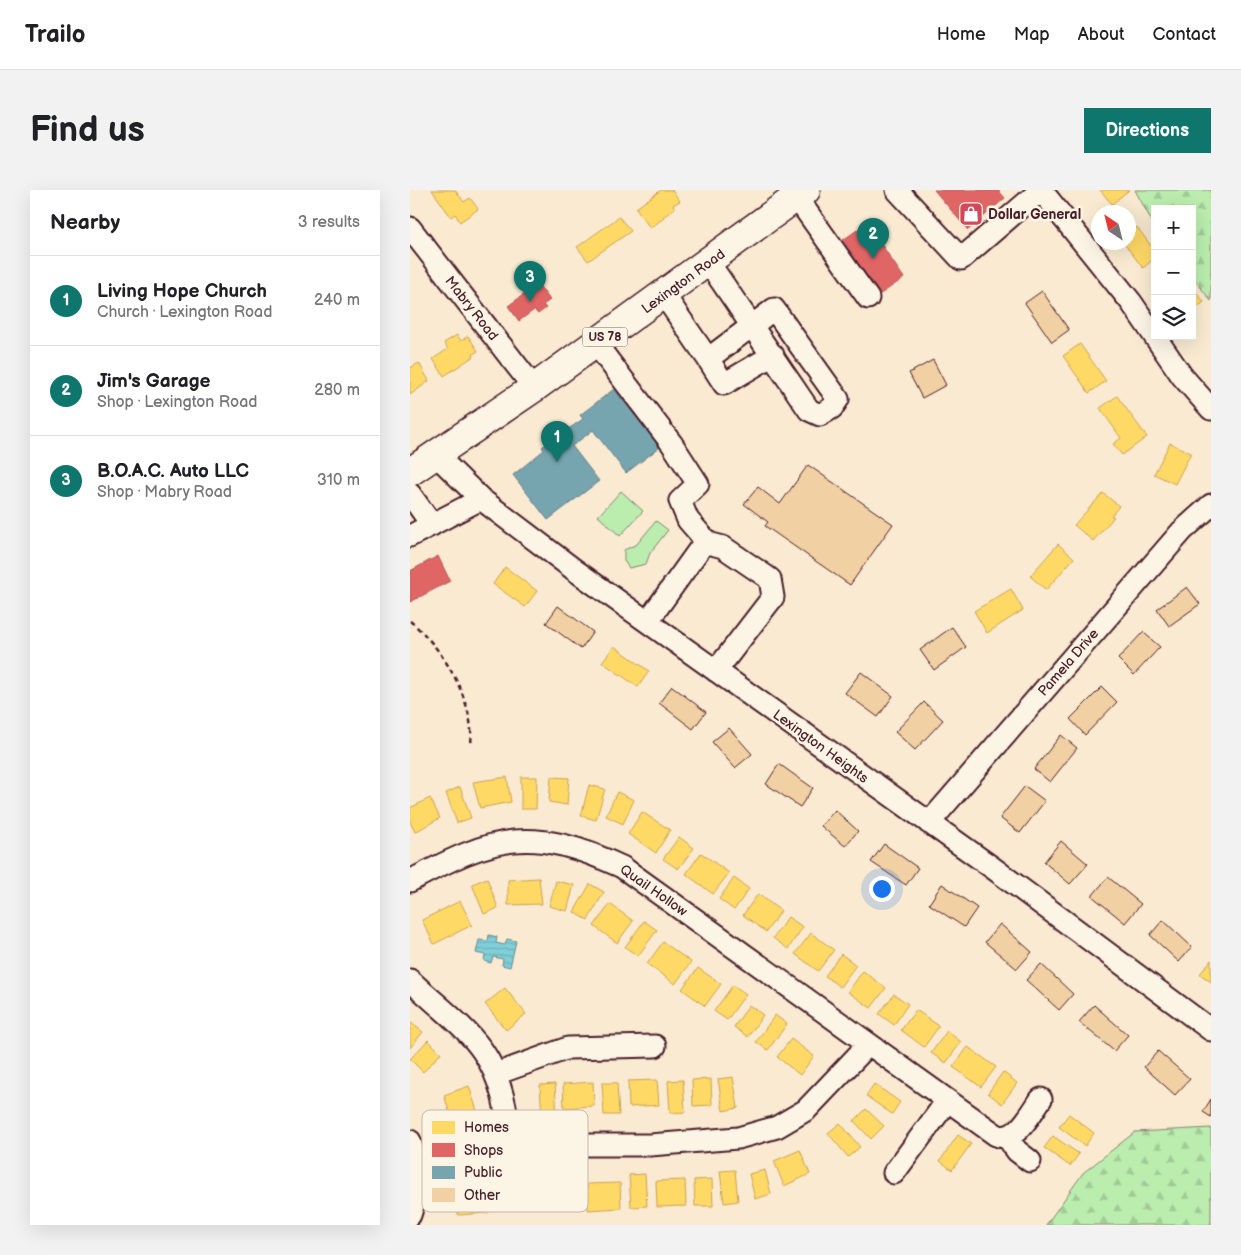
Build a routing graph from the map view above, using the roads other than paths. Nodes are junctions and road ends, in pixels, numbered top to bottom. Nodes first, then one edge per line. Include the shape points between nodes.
1 (897, 190) edge
2 (1041, 190) edge
3 (801, 194) edge
4 (410, 228) edge
5 (709, 263) junction
6 (664, 295) junction
7 (868, 298) dead end
8 (752, 326) junction
9 (596, 344) junction
10 (773, 355) junction
11 (708, 359) junction
12 (534, 388) junction
13 (1211, 409) edge
14 (436, 455) junction
15 (410, 472) edge
16 (410, 494) edge
17 (481, 499) junction
18 (1211, 506) edge
19 (432, 525) junction
20 (410, 536) edge
21 (708, 543) junction
22 (648, 621) junction
23 (716, 671) junction
24 (929, 823) junction
25 (410, 881) edge
26 (410, 980) edge
27 (1211, 1030) edge
28 (868, 1045) junction
29 (655, 1046) dead end
30 (496, 1074) junction
31 (1041, 1099) dead end
32 (947, 1101) junction
33 (507, 1110) edge
34 (1007, 1137) junction
35 (588, 1145) edge
36 (413, 1149) edge
37 (1030, 1161) dead end
38 (894, 1173) dead end
39 (410, 1215) edge

1 - 2 street via 961,259
2 - 13 street via 1131,302 1182,376
3 - 5 highway, Lexington Road / US 78
3 - 7 street
4 - 12 street, Mabry Road
5 - 6 highway, Lexington Road / US 78
5 - 8 street
6 - 9 highway, Lexington Road / US 78
6 - 11 street
8 - 10 street
8 - 10 street via 774,310 838,399 832,408 820,415 809,410
8 - 11 street
9 - 12 highway, Lexington Road / US 78
9 - 21 street via 672,444 698,484 680,501 688,520
10 - 11 street via 724,384
12 - 14 highway, Lexington Road / US 78
14 - 15 highway, Lexington Road / US 78
14 - 17 street, Lexington Heights
16 - 19 street
17 - 19 street
17 - 22 street, Lexington Heights
18 - 24 street, Pamela Drive via 1176,538
19 - 20 street
21 - 22 street via 701,547
21 - 23 street via 723,548 770,579 773,597
22 - 23 street, Lexington Heights
23 - 24 street, Lexington Heights
24 - 27 street, Lexington Heights
25 - 28 street, Quail Hollow via 454,857 510,839 549,841 593,854 622,867
26 - 30 street via 465,1031 482,1050
28 - 32 street, Quail Hollow
28 - 35 street via 806,1110 777,1126 738,1138 650,1145
29 - 30 street via 568,1048
30 - 33 street
31 - 34 street via 1018,1130
32 - 34 street, Quail Hollow via 996,1135
32 - 38 street
34 - 37 street via 1016,1151
36 - 39 street via 417,1189

